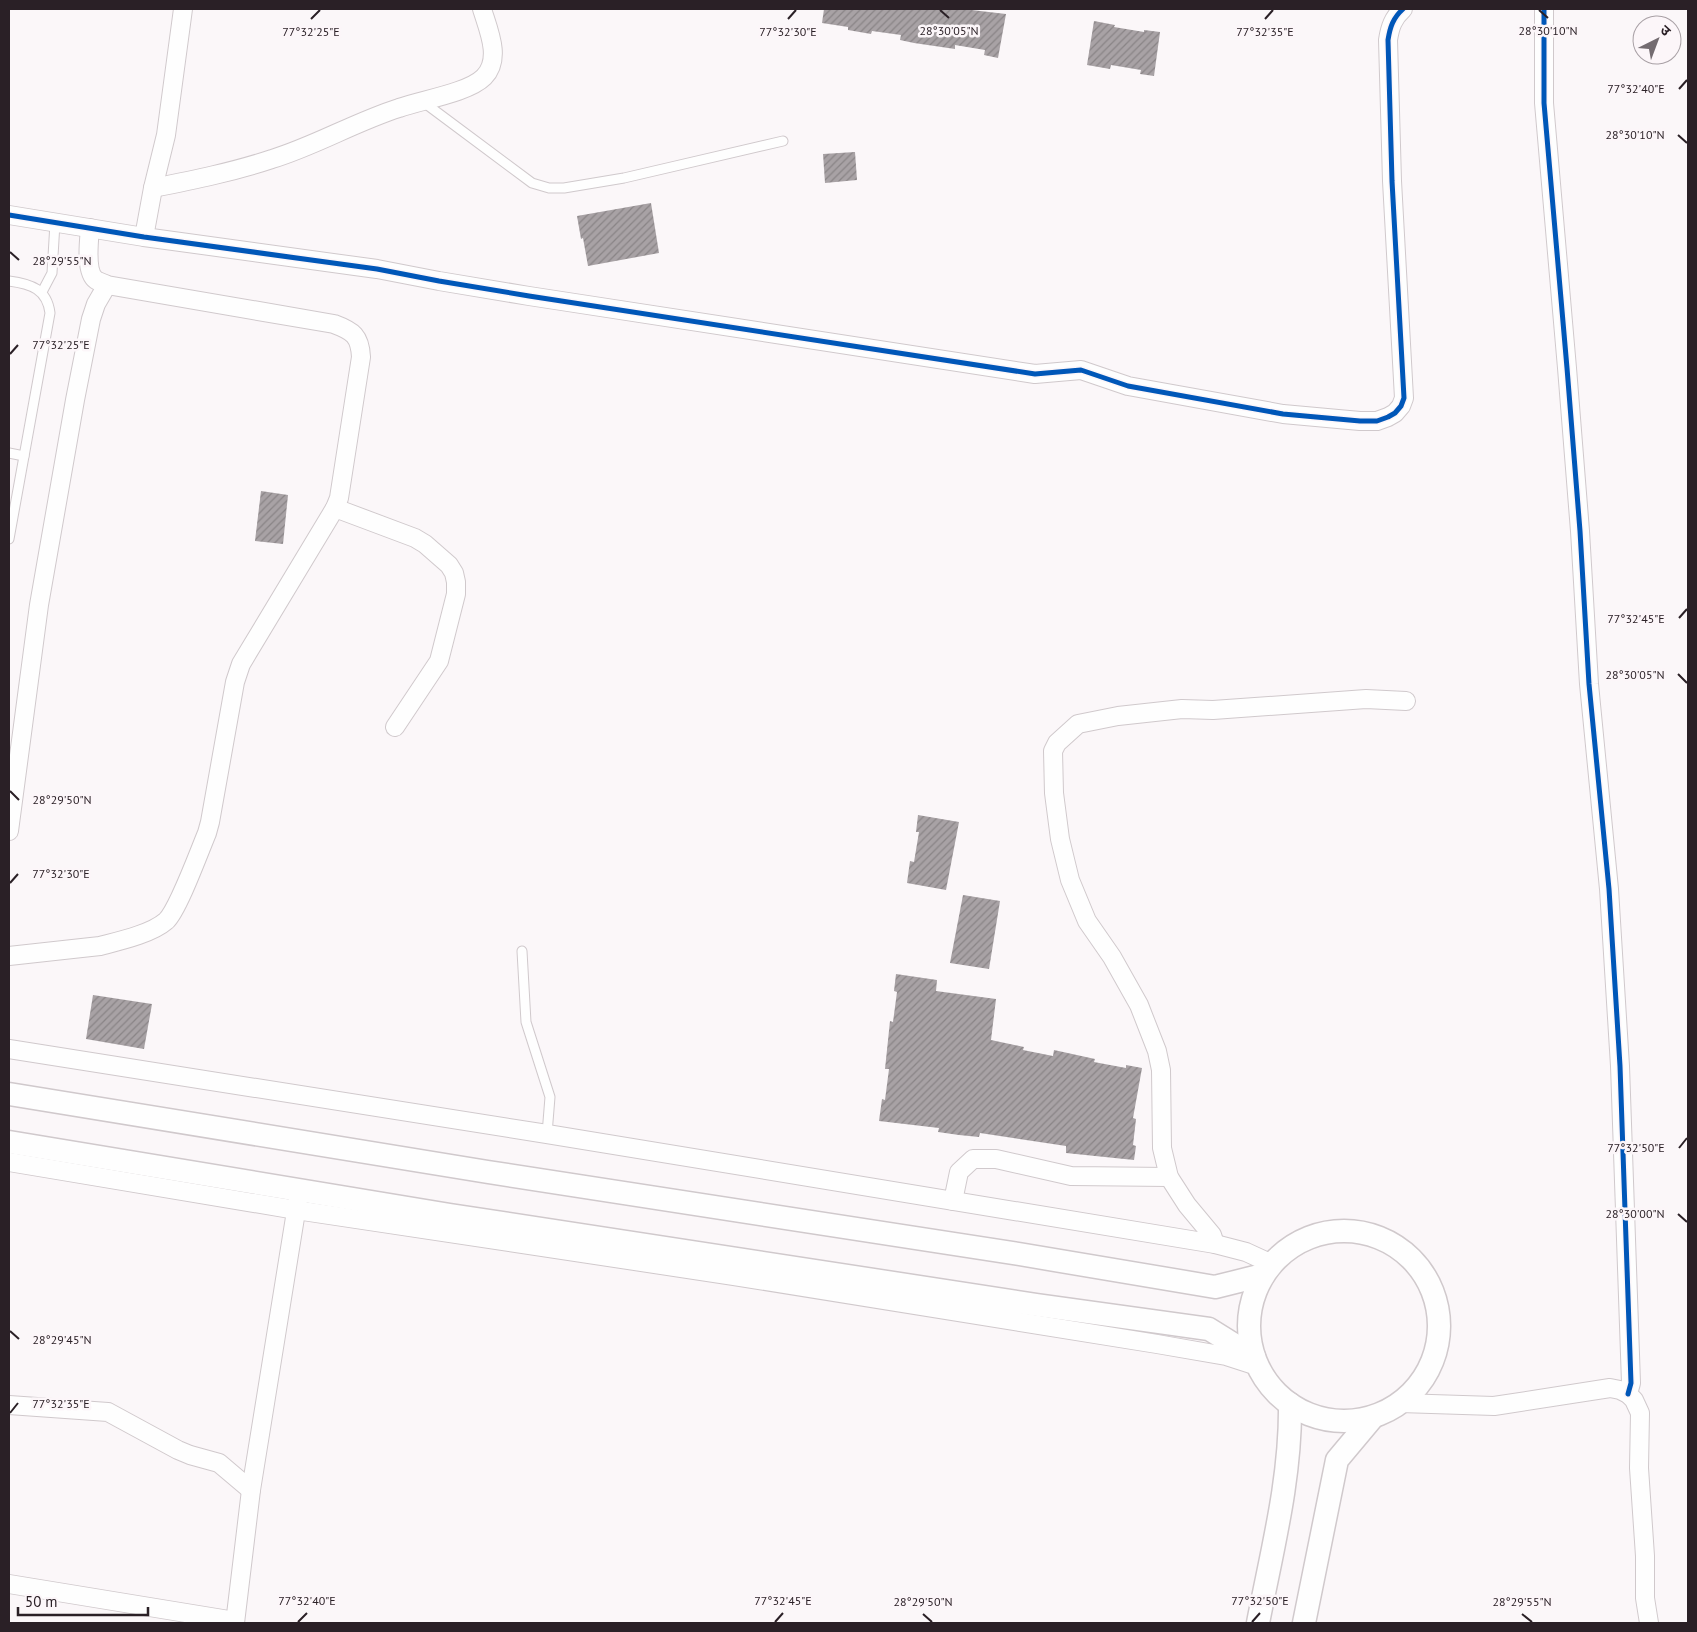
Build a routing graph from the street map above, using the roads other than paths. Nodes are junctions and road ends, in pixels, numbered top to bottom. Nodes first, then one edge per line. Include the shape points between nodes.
1 (183, 9) edge
2 (482, 9) edge
3 (1403, 9) edge
4 (1544, 9) edge
5 (422, 101) junction
6 (783, 141) dead end
7 (153, 188) junction
8 (9, 215) edge
9 (55, 222) junction
10 (90, 228) junction
11 (144, 237) junction
12 (9, 281) edge
13 (107, 285) junction
14 (42, 292) junction
15 (9, 453) edge
16 (24, 456) junction
17 (335, 508) junction
18 (9, 538) edge
19 (1406, 701) dead end
20 (395, 727) dead end
21 (9, 830) edge
22 (522, 951) dead end
23 (9, 956) edge
24 (9, 1049) edge
25 (9, 1094) edge
26 (547, 1134) junction
27 (9, 1142) edge
28 (9, 1162) edge
29 (1168, 1177) junction
30 (298, 1200) junction
31 (953, 1201) junction
32 (1215, 1244) junction
33 (1267, 1270) junction
34 (1256, 1361) junction
35 (1628, 1394) junction
36 (1290, 1404) junction
37 (1400, 1404) junction
38 (9, 1405) edge
39 (1372, 1417) junction
40 (251, 1490) junction
41 (9, 1584) edge
42 (170, 1617) edge
43 (235, 1622) edge
44 (1258, 1623) edge
45 (1304, 1623) edge
46 (1649, 1623) edge

1 - 7 street via 166,135
2 - 5 street via 493,49 492,64 484,77 469,87
3 - 11 street via 1393,19 1388,40 1404,398 1395,413 1377,421 1283,414 1128,386 1081,370 1035,374 529,296 377,268
4 - 35 street via 1544,103 1569,387 1589,684 1609,888 1620,1066 1631,1383
5 - 6 lane via 532,183 550,188 624,178
5 - 7 street via 397,108 273,159
7 - 11 street
8 - 9 street
9 - 10 street
9 - 14 lane via 52,272
10 - 11 street
10 - 13 street via 91,275
12 - 14 lane via 23,283
13 - 17 street via 334,324 356,336 361,346 361,357
13 - 21 street via 91,319 75,400 39,605
14 - 16 lane via 49,303 50,313
15 - 16 lane
16 - 18 lane
17 - 20 street via 415,538 449,565 454,573 456,594 439,661
17 - 23 street via 241,664 209,828 172,915 157,928 113,943
19 - 29 street via 1358,700 1213,710 1182,709 1118,716 1078,724 1054,747 1053,782 1060,839 1070,880 1087,921 1112,956 1139,1005 1159,1060 1162,1148
22 - 26 lane via 526,1022 550,1098
24 - 26 street
25 - 33 street via 1215,1287
26 - 31 street
27 - 30 street
28 - 30 street
29 - 31 street via 1071,1176 996,1159 973,1159 959,1172
29 - 32 street via 1212,1235
30 - 34 street via 450,1215 1209,1329
30 - 40 street
31 - 32 street
32 - 33 street via 1246,1252
33 - 34 street via 1252,1298 1250,1343
33 - 37 street via 1281,1254 1304,1239 1334,1231 1368,1234 1408,1255 1420,1268 1434,1294 1439,1340 1420,1385
34 - 36 street via 1269,1384
35 - 37 street via 1610,1388 1494,1406
35 - 46 street via 1640,1412 1639,1468
36 - 39 street via 1310,1415 1353,1421
36 - 44 street via 1286,1482
37 - 39 street
38 - 40 street via 108,1412 178,1450 219,1463
39 - 45 street via 1337,1460
40 - 43 street
41 - 42 street
42 - 43 street

